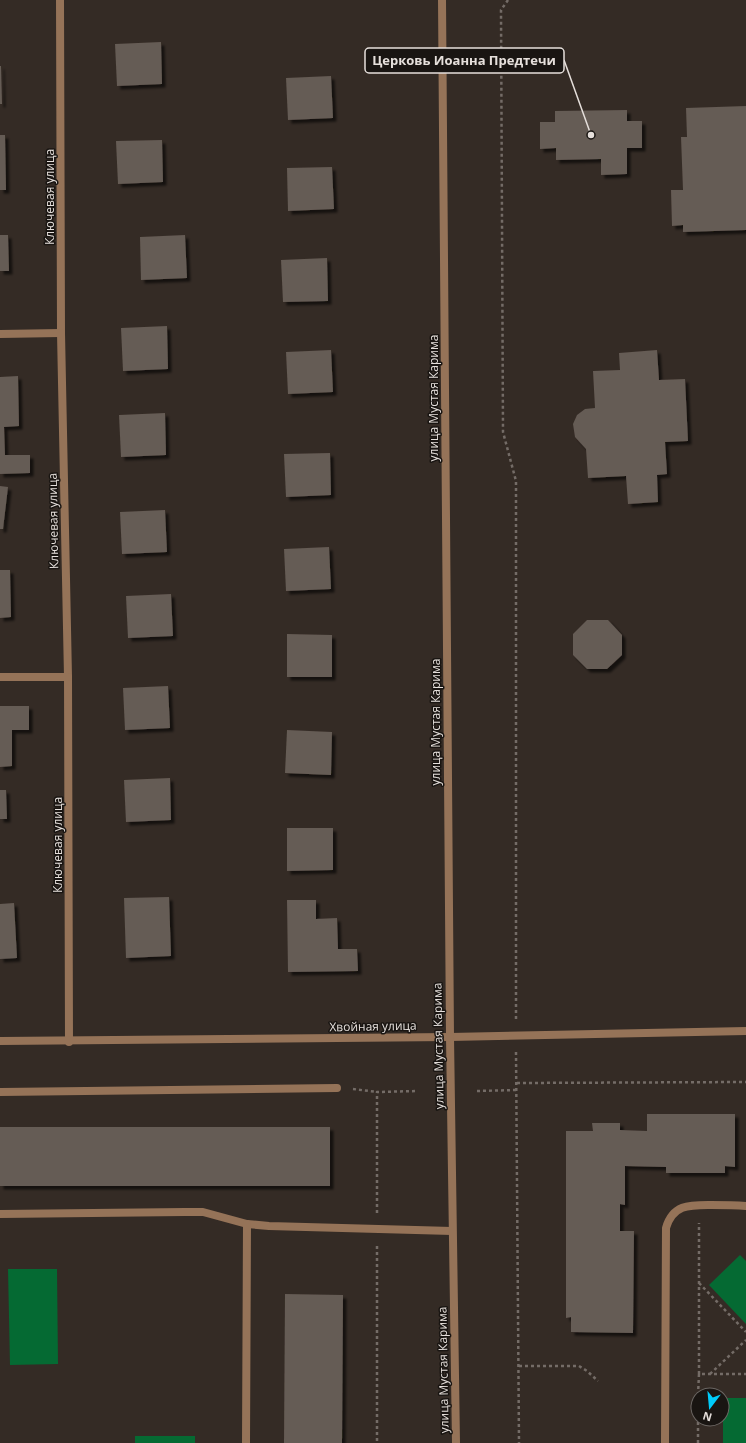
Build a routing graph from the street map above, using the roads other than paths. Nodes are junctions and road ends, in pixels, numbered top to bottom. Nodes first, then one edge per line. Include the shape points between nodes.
1 (60, 0) edge
2 (442, 0) edge
3 (61, 333) junction
4 (0, 334) edge
5 (0, 677) edge
6 (68, 677) junction
7 (746, 1031) edge
8 (450, 1037) junction
9 (0, 1041) edge
10 (69, 1042) junction
11 (337, 1088) road end
12 (0, 1092) edge
13 (746, 1206) edge
14 (0, 1214) edge
15 (247, 1224) junction
16 (452, 1231) junction
17 (246, 1443) edge
18 (456, 1443) edge
19 (665, 1443) edge

1 - 3 street, Ключевая улица
2 - 8 street, улица Мустая Карима
3 - 4 street
3 - 6 street, Ключевая улица
5 - 6 street
6 - 10 street, Ключевая улица
7 - 8 street, Хвойная улица
8 - 10 street, Хвойная улица
8 - 16 street, улица Мустая Карима
9 - 10 street, Хвойная улица
11 - 12 street
13 - 19 street via 688,1205 672,1214 668,1221
14 - 15 street via 203,1212
15 - 16 street
15 - 17 street
16 - 18 street, улица Мустая Карима

